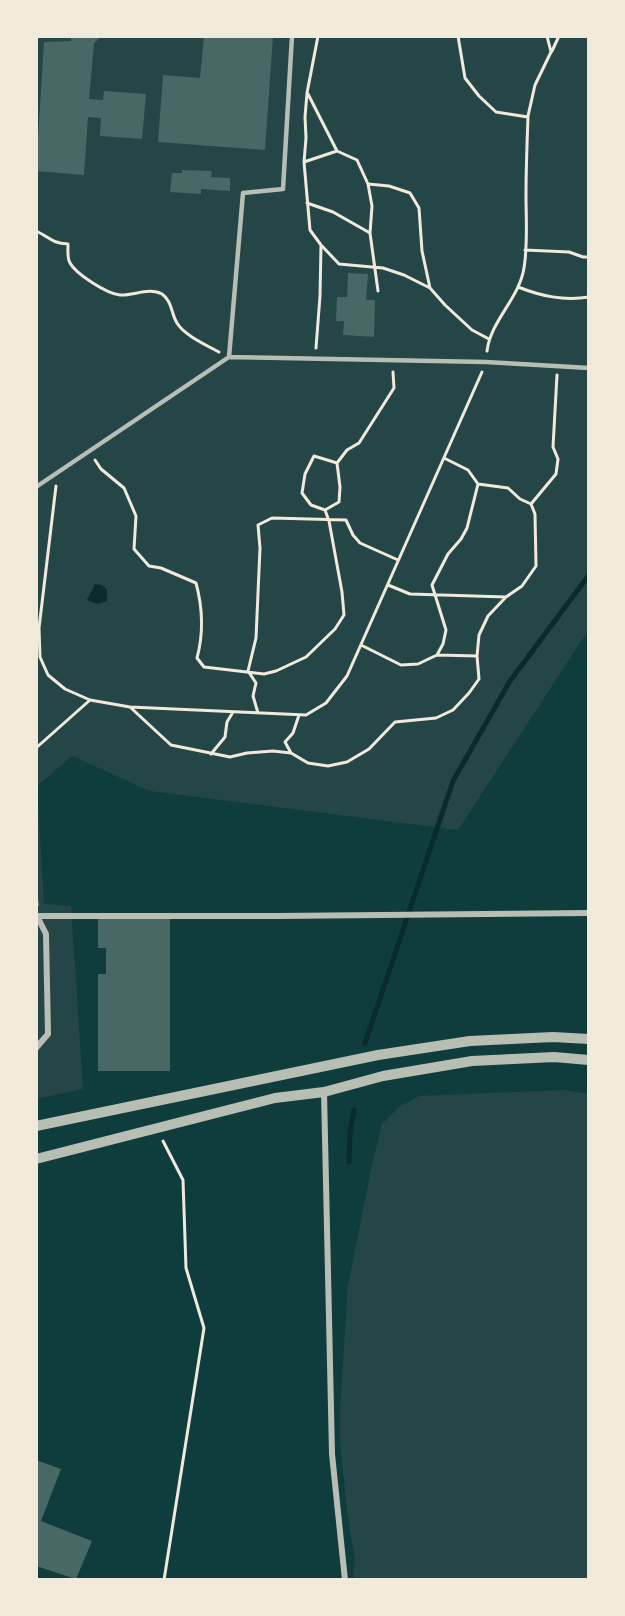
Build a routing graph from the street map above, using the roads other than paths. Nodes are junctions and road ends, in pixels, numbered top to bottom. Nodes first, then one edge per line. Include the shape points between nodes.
1 (292, 36) edge
2 (228, 357) junction
3 (589, 368) edge
4 (36, 487) edge
5 (589, 913) edge
6 (589, 1040) edge
7 (36, 1048) edge
8 (589, 1060) edge
9 (324, 1092) junction
10 (36, 1126) edge
11 (36, 1159) edge
12 (345, 1580) edge

1 - 2 lane via 283,189 243,193
2 - 3 lane
2 - 4 lane
5 - 7 street via 37,916 46,934 48,1034
6 - 10 street via 553,1037 470,1041 390,1053
8 - 9 street via 554,1057 472,1061 382,1076
9 - 11 street via 275,1098
9 - 12 street via 332,1454

